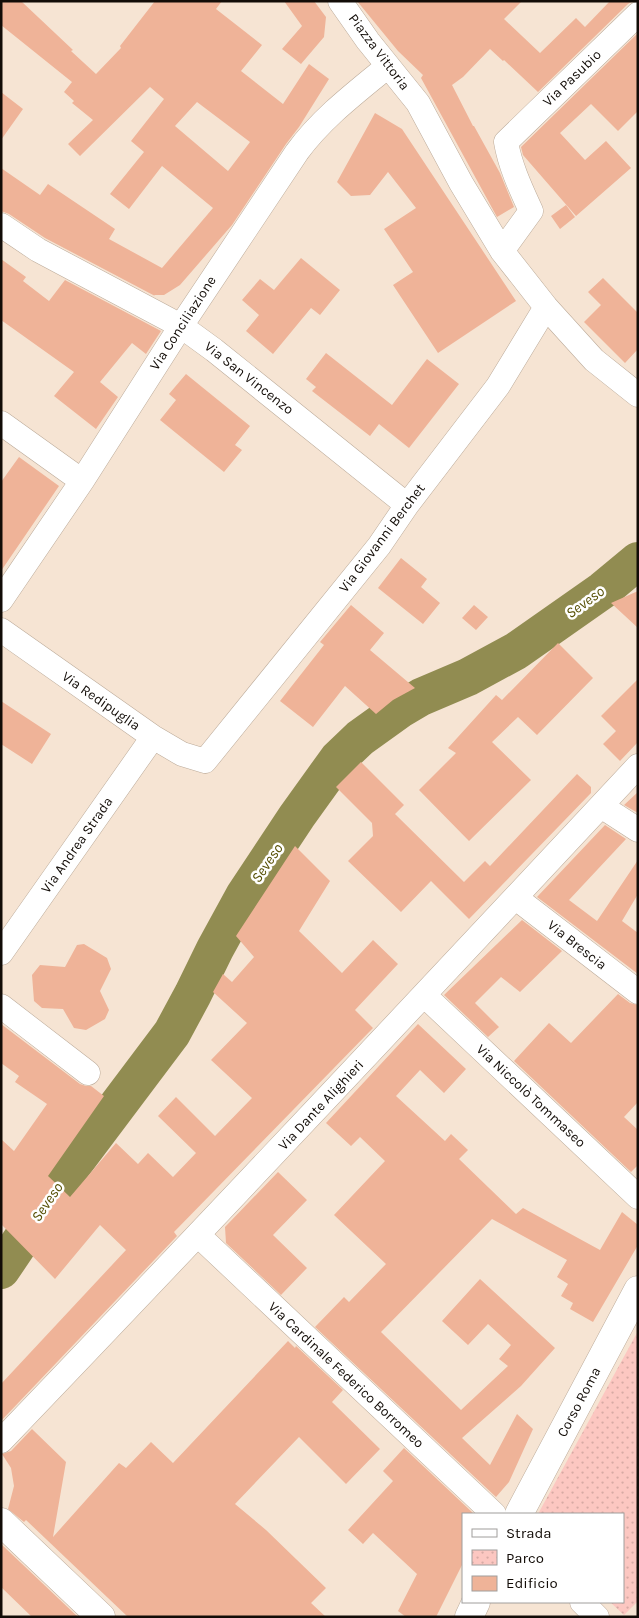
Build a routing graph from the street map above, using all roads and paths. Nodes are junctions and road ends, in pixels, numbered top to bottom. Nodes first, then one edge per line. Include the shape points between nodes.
1 (340, 1) edge
2 (638, 14) edge
3 (388, 66) junction
4 (1, 225) edge
5 (502, 251) junction
6 (546, 307) junction
7 (181, 326) junction
8 (638, 395) edge
9 (1, 423) edge
10 (82, 481) junction
11 (407, 505) junction
12 (1, 600) edge
13 (1, 630) edge
14 (153, 737) junction
15 (205, 762) joint
16 (638, 766) edge
17 (601, 806) junction
18 (638, 830) edge
19 (516, 898) junction
20 (1, 953) edge
21 (638, 992) edge
22 (424, 995) junction
23 (1, 1006) edge
24 (88, 1073) dead end
25 (638, 1197) edge
26 (198, 1235) junction
27 (638, 1290) edge
28 (1, 1441) edge
29 (493, 1513) edge
30 (520, 1513) edge
31 (1, 1522) edge
32 (475, 1603) edge
33 (583, 1603) edge
34 (101, 1617) edge
35 (468, 1617) edge
36 (597, 1617) edge

1 - 3 street, Piazza Vittoria
2 - 5 street, Via Pasubio via 506,142 532,212
3 - 5 street, Piazza Vittoria via 418,103
3 - 7 street, Via Conciliazione via 338,106 302,146
4 - 7 street, Via San Vincenzo via 38,250
5 - 6 street, Piazza Vittoria
6 - 8 street, Piazza Vittoria via 594,360
6 - 11 street, Via Giovanni Berchet via 498,386
7 - 10 street, Via Conciliazione
7 - 11 street, Via San Vincenzo
9 - 10 street
10 - 12 street, Via Conciliazione
11 - 15 street, Via Giovanni Berchet via 379,546
13 - 14 street, Via Redipuglia
14 - 15 street, Via Redipuglia via 182,754
14 - 20 street, Via Andrea Strada
16 - 17 street, Via Dante Alighieri
17 - 18 street
17 - 19 street, Via Dante Alighieri
19 - 21 street, Via Brescia
19 - 22 street, Via Dante Alighieri
22 - 25 street, Via Niccolò Tommaseo
22 - 26 street, Via Dante Alighieri
23 - 24 street
26 - 28 street, Via Dante Alighieri
26 - 29 street, Via Cardinale Federico Borromeo
27 - 30 street, Corso Roma
31 - 34 street
32 - 35 street
33 - 36 street

